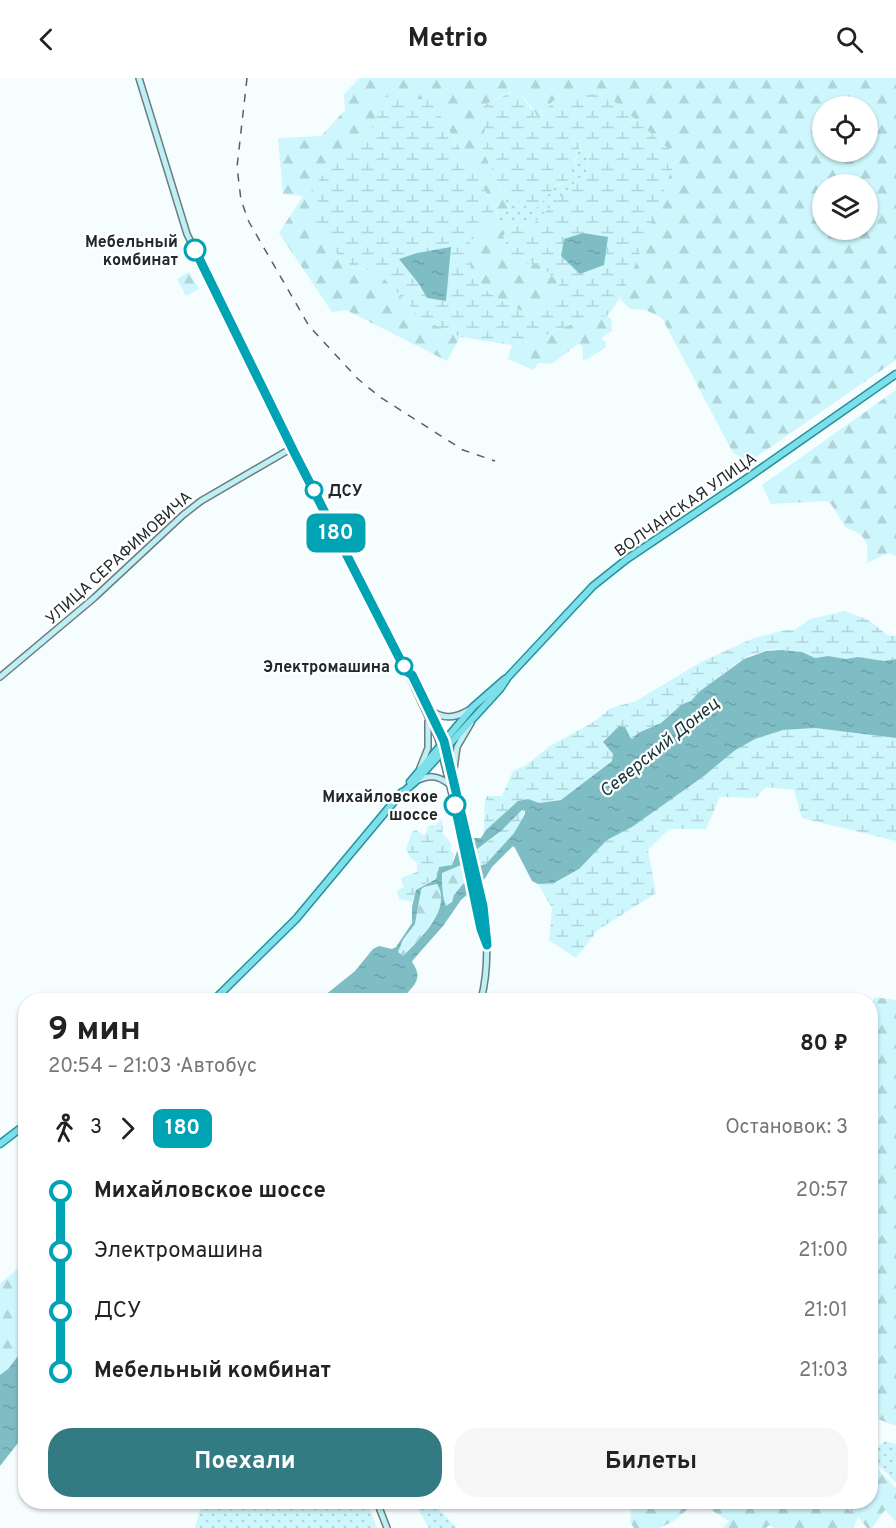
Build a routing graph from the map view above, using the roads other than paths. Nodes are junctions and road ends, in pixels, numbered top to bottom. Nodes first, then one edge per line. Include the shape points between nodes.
1 (140, 78) edge
2 (896, 374) edge
3 (292, 448) junction
4 (406, 671) junction
5 (0, 677) edge
6 (508, 677) junction
7 (473, 707) junction
8 (429, 708) junction
9 (477, 714) junction
10 (427, 717) junction
11 (443, 747) junction
12 (420, 769) junction
13 (415, 782) junction
14 (452, 785) junction
15 (400, 794) junction
16 (221, 993) edge
17 (482, 993) edge
18 (18, 1130) edge
19 (0, 1144) edge
20 (380, 1509) edge
21 (387, 1528) edge

1 - 3 main road via 187,234
2 - 6 main road, ВОЛЧАНСКАЯ УЛИЦА via 635,553 593,586
3 - 4 main road
3 - 5 main road, УЛИЦА СЕРАФИМОВИЧА via 201,501
4 - 8 main road
4 - 10 main road
6 - 7 main road, ВОЛЧАНСКАЯ УЛИЦА
6 - 9 main road, ВОЛЧАНСКАЯ УЛИЦА
7 - 8 main road via 447,717
7 - 11 main road, ВОЛЧАНСКАЯ УЛИЦА
8 - 11 main road
9 - 11 main road, ВОЛЧАНСКАЯ УЛИЦА
9 - 14 main road via 457,747
10 - 11 main road
10 - 12 main road via 428,748
11 - 12 main road, ВОЛЧАНСКАЯ УЛИЦА
11 - 13 main road, ВОЛЧАНСКАЯ УЛИЦА
11 - 14 main road
12 - 15 main road, ВОЛЧАНСКАЯ УЛИЦА
13 - 14 main road via 430,776
13 - 15 main road, ВОЛЧАНСКАЯ УЛИЦА
14 - 17 main road via 487,945
15 - 16 main road, ВОЛЧАНСКАЯ УЛИЦА via 296,919
18 - 19 main road
20 - 21 main road

